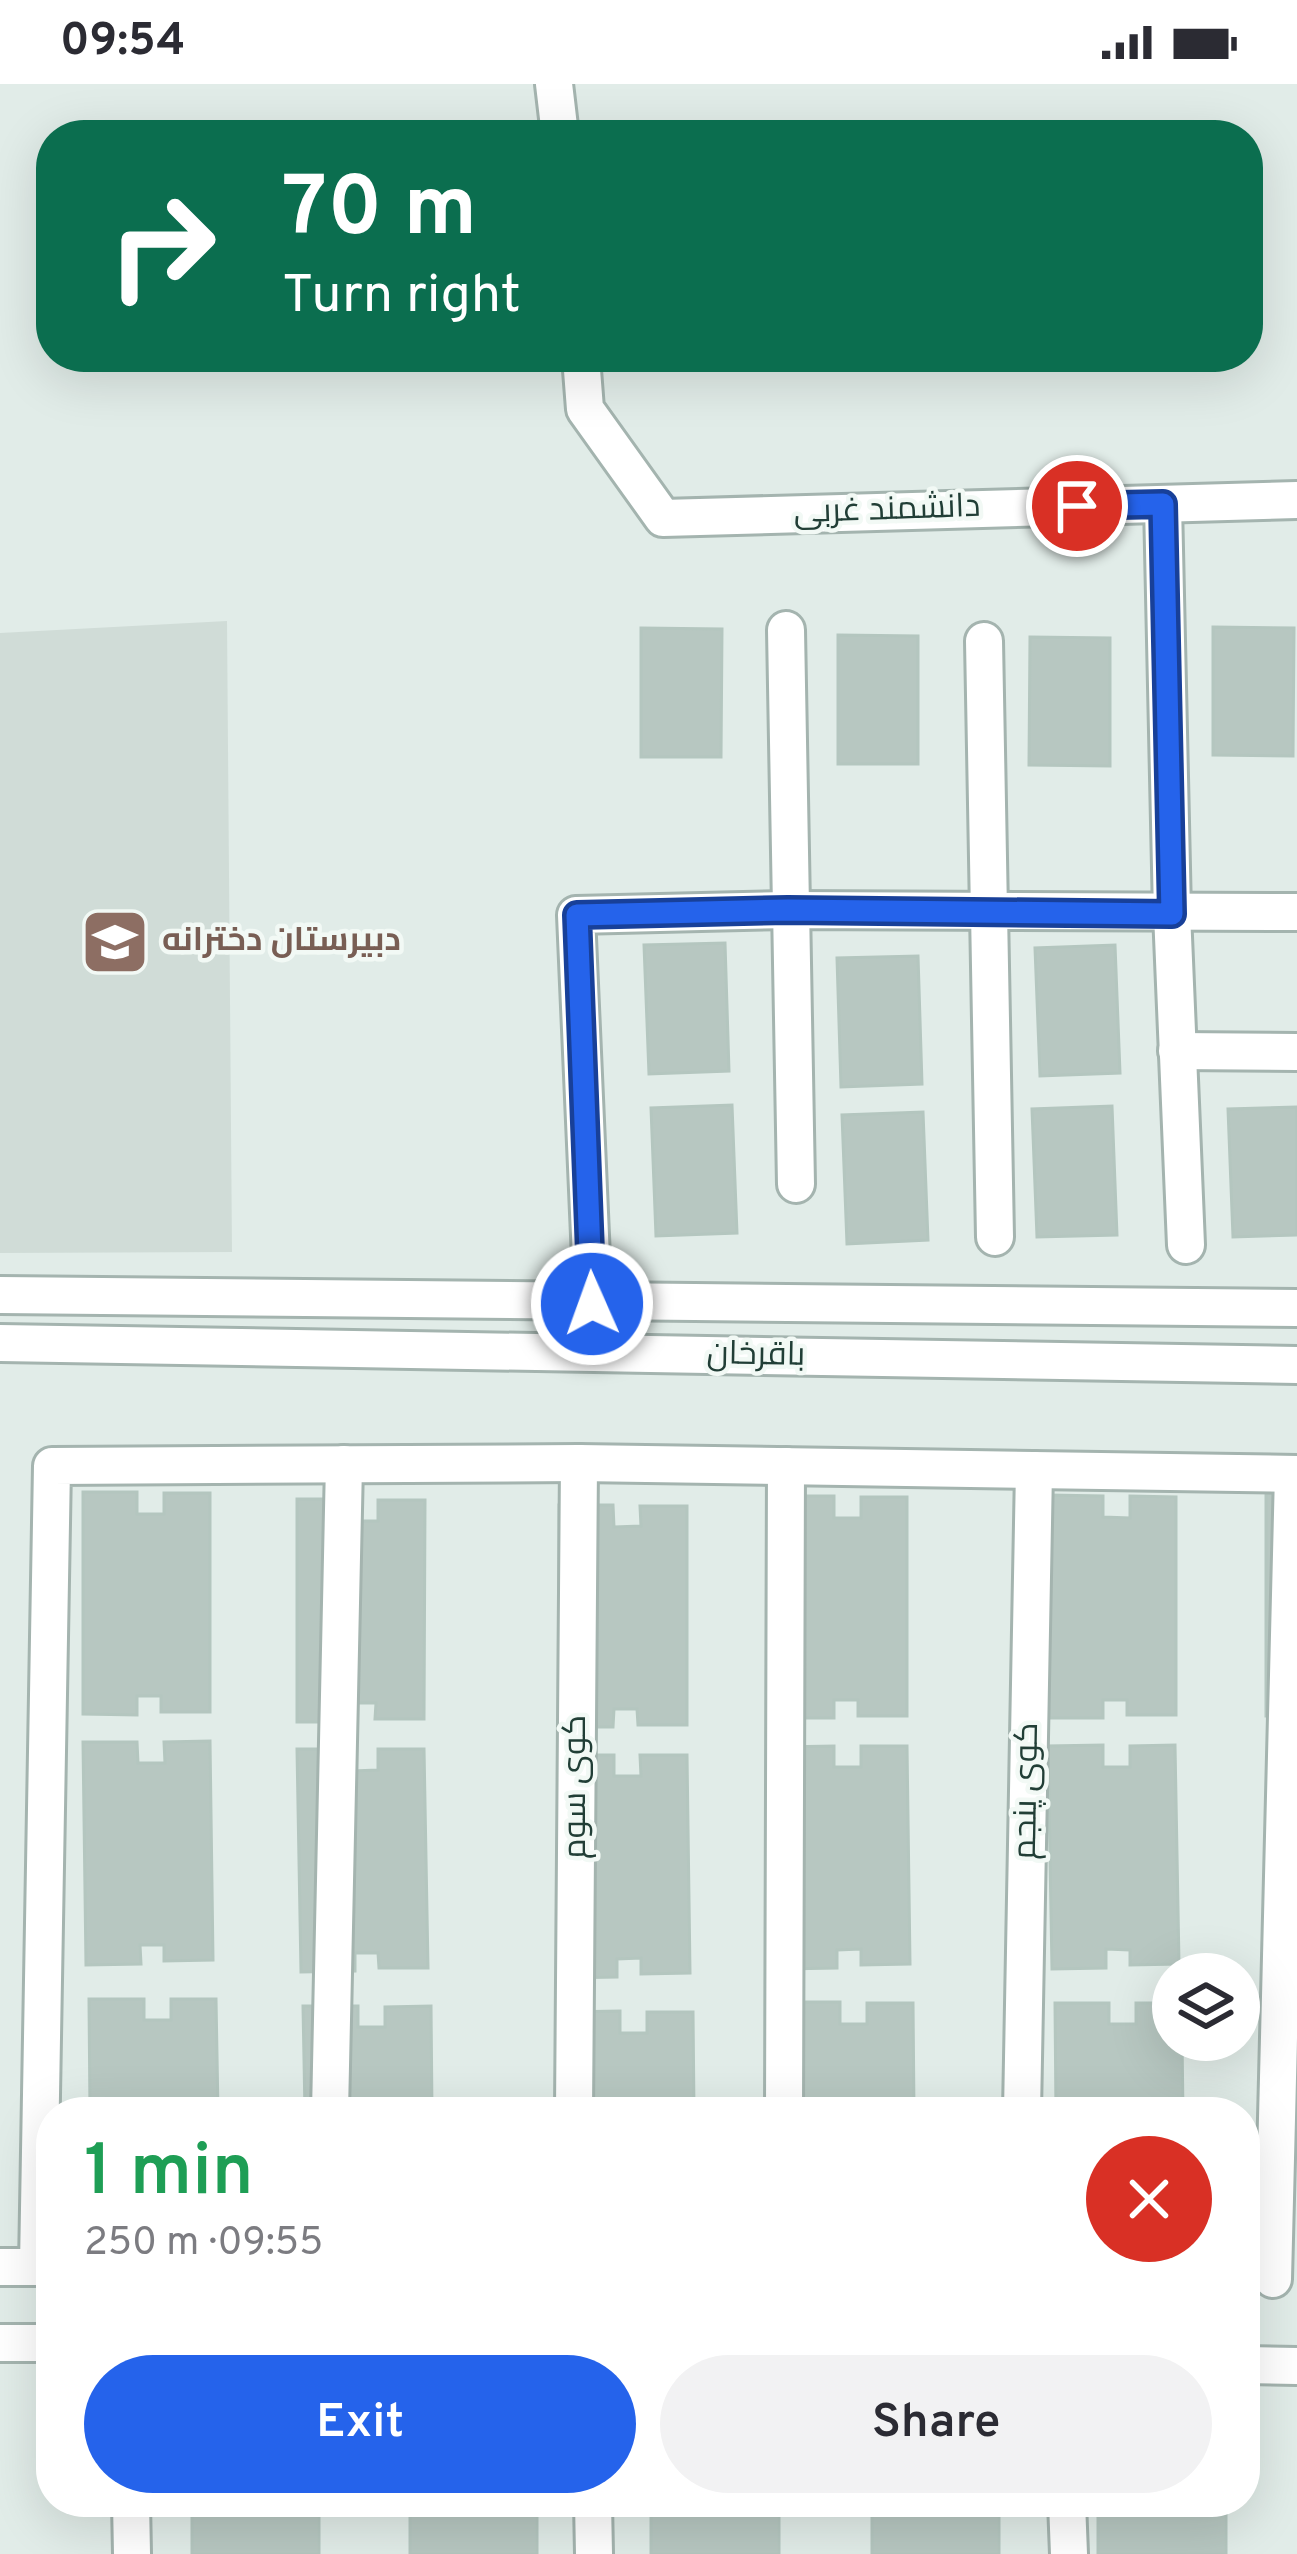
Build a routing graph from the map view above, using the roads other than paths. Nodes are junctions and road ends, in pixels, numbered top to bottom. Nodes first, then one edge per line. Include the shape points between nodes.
1 (554, 84) edge
2 (558, 120) edge
3 (582, 372) edge
4 (1297, 500) edge
5 (1163, 504) junction
6 (786, 630) dead end
7 (984, 641) dead end
8 (788, 910) junction
9 (1297, 912) edge
10 (987, 914) junction
11 (1172, 914) junction
12 (1177, 1052) junction
13 (1297, 1052) edge
14 (796, 1184) dead end
15 (994, 1237) dead end
16 (1186, 1245) dead end
17 (0, 1294) edge
18 (592, 1304) junction
19 (1297, 1308) edge
20 (0, 1342) edge
21 (1297, 1365) edge
22 (579, 1463) junction
23 (344, 1464) junction
24 (785, 1466) junction
25 (1034, 1470) junction
26 (1295, 1474) edge
27 (46, 2097) edge
28 (330, 2097) edge
29 (574, 2097) edge
30 (784, 2097) edge
31 (1022, 2097) edge
32 (36, 2266) edge
33 (0, 2267) edge
34 (1272, 2278) edge
35 (0, 2342) edge
36 (36, 2343) edge
37 (1260, 2365) edge
38 (1297, 2366) edge
39 (131, 2517) edge
40 (593, 2517) edge
41 (1068, 2517) edge
42 (132, 2554) edge
43 (594, 2554) edge
44 (1069, 2554) edge

1 - 2 street
3 - 5 street, دانشمند غربی via 585,409 663,518
4 - 5 street, دانشمند غربی
5 - 11 street
6 - 8 street
7 - 10 street
8 - 10 street
8 - 14 street
8 - 18 street via 577,915
9 - 11 street
10 - 11 street
10 - 15 street
11 - 12 street
12 - 13 street
12 - 16 street
17 - 18 street, باقرخان
18 - 19 street, باقرخان
20 - 21 street, باقرخان
22 - 23 street
22 - 24 street
22 - 29 street, کوی سوم
23 - 27 street via 52,1466
23 - 28 street
24 - 25 street
24 - 30 street
25 - 26 street
25 - 31 street, کوی پنجم
26 - 34 street
32 - 33 street
35 - 36 street
37 - 38 street
39 - 42 street
40 - 43 street
41 - 44 street

